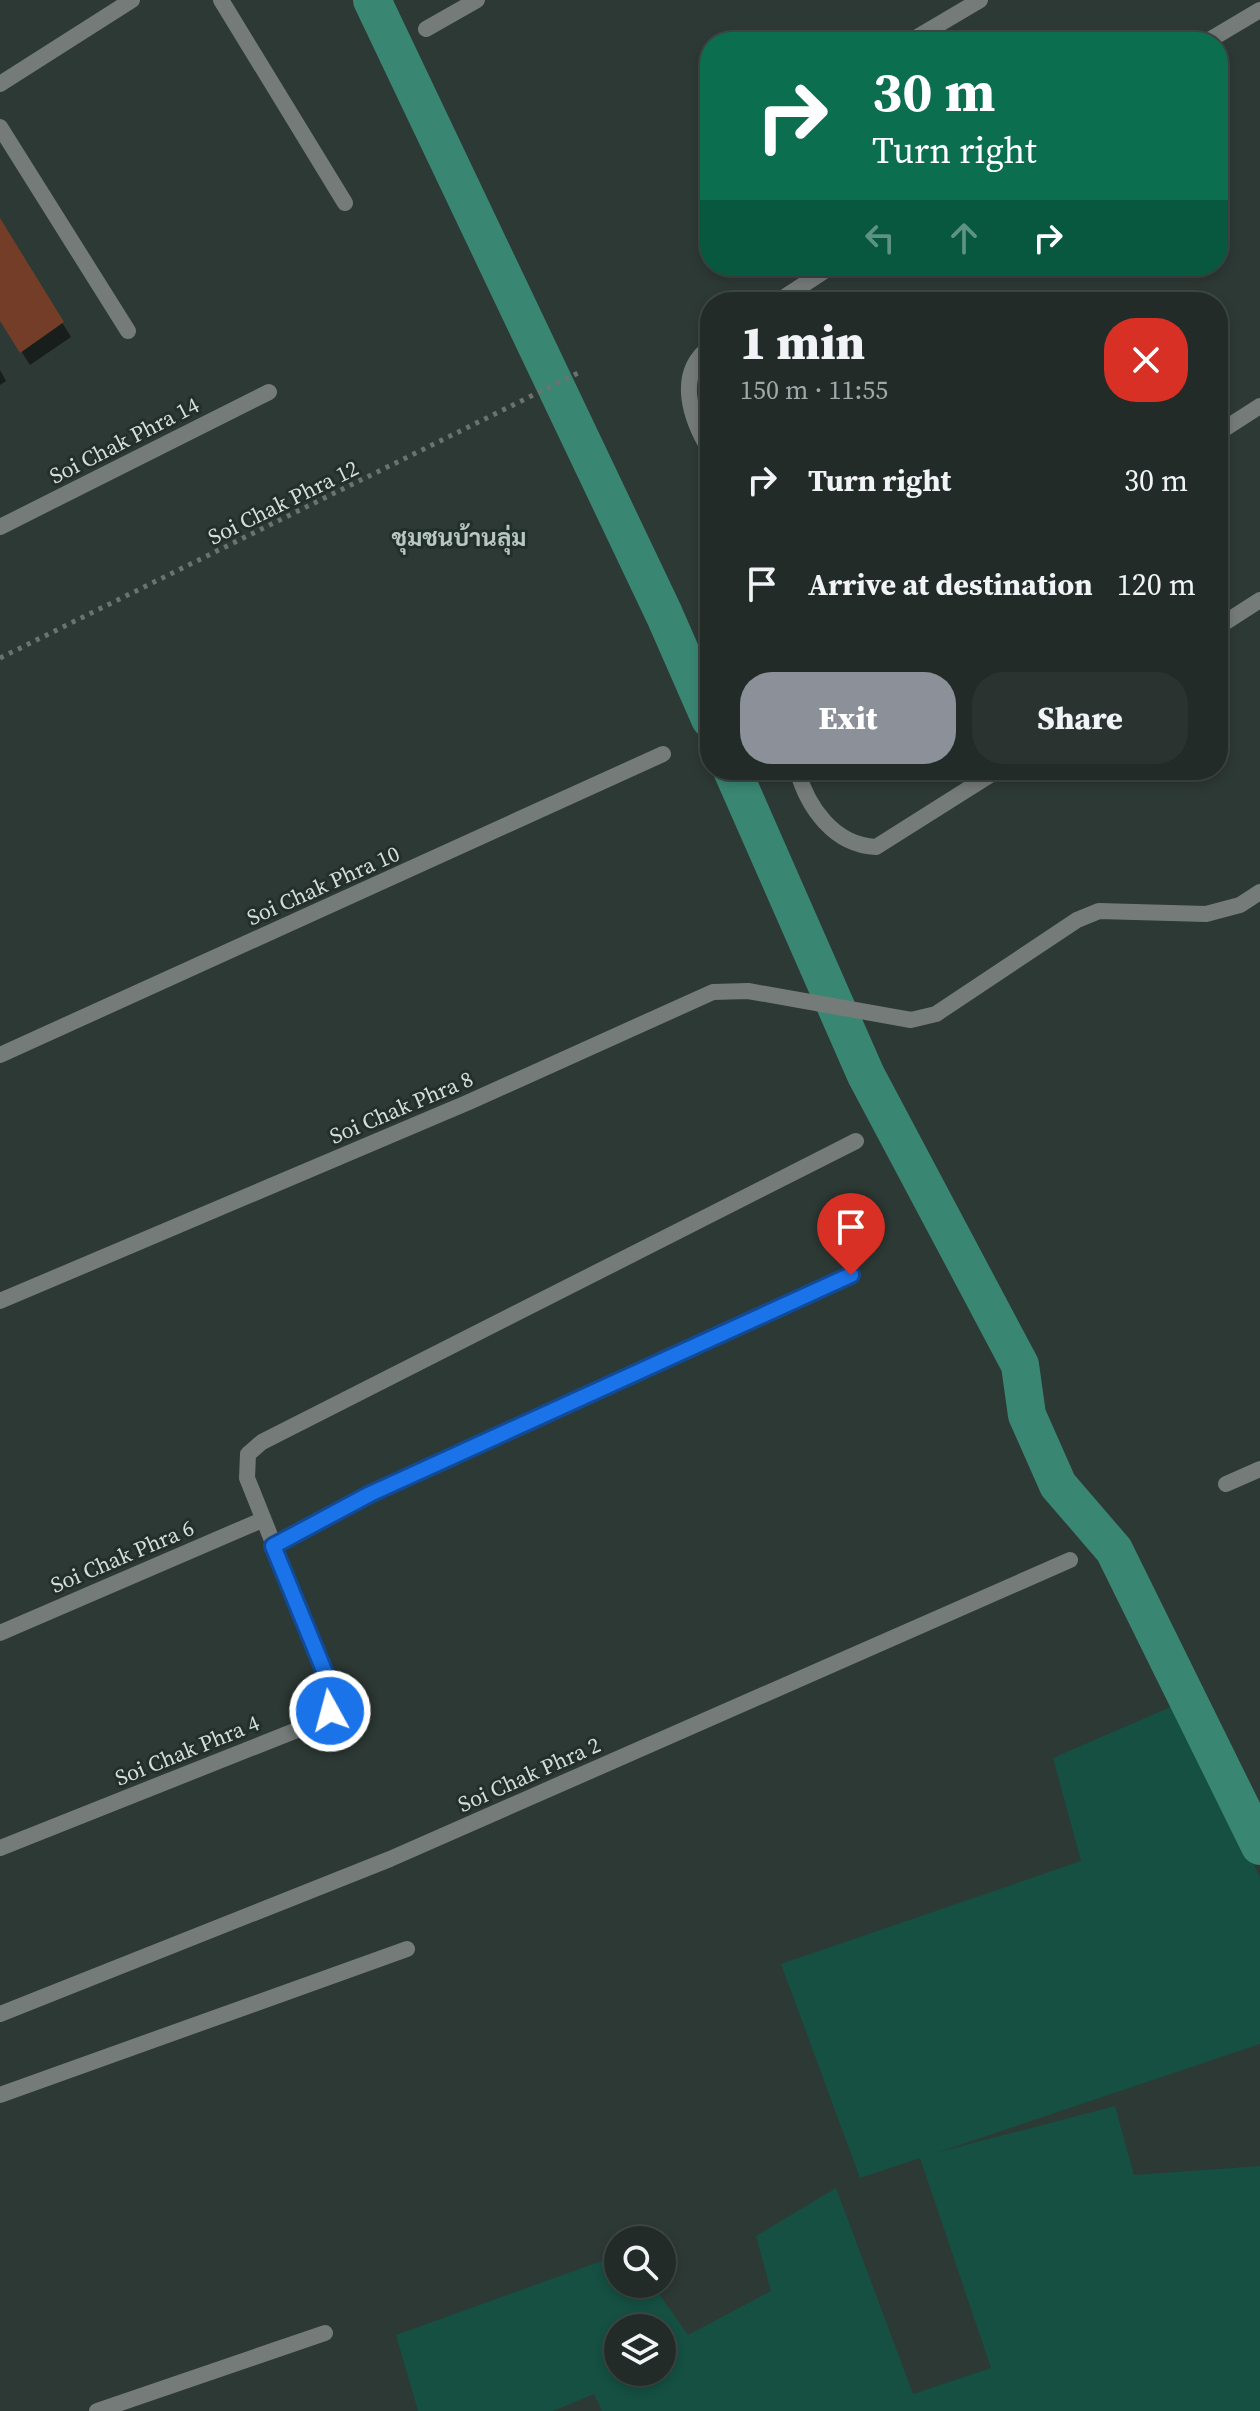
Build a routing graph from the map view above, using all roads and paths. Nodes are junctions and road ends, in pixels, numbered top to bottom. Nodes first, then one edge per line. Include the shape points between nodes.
1 (132, 0) edge
2 (221, 0) edge
3 (477, 0) edge
4 (980, 0) edge
5 (1260, 10) edge
6 (426, 29) dead end
7 (926, 32) edge
8 (1223, 32) edge
9 (0, 84) edge
10 (0, 127) edge
11 (345, 203) dead end
12 (817, 276) edge
13 (792, 292) edge
14 (128, 331) dead end
15 (700, 356) edge
16 (580, 372) dead end
17 (269, 392) dead end
18 (1260, 406) edge
19 (1228, 427) edge
20 (700, 434) edge
21 (0, 527) edge
22 (1260, 600) edge
23 (1228, 621) edge
24 (0, 658) edge
25 (663, 754) dead end
26 (802, 780) edge
27 (982, 780) edge
28 (1260, 892) edge
29 (0, 1055) edge
30 (856, 1141) dead end
31 (851, 1275) dead end
32 (0, 1301) edge
33 (1260, 1469) edge
34 (1226, 1484) dead end
35 (262, 1520) junction
36 (273, 1546) junction
37 (1070, 1560) dead end
38 (0, 1633) edge
39 (0, 1848) edge
40 (407, 1949) dead end
41 (0, 2014) edge
42 (0, 2095) edge
43 (325, 2333) dead end
44 (97, 2411) edge

1 - 9 street
2 - 11 street
3 - 6 street
4 - 7 street
5 - 8 street
10 - 14 street
12 - 13 street
15 - 20 street via 688,399
16 - 24 path, Soi Chak Phra 12
17 - 21 street, Soi Chak Phra 14
18 - 19 street
22 - 23 street
25 - 29 street, Soi Chak Phra 10
26 - 27 street via 821,819 841,838 876,847
28 - 32 street, Soi Chak Phra 8 via 1240,905 1206,914 1099,911 1077,920 936,1014 911,1020 748,991 713,992
30 - 35 street, Soi Chak Phra 4 via 262,1442 248,1454 245,1465
31 - 36 street via 370,1494
33 - 34 street
35 - 36 street, Soi Chak Phra 4
35 - 38 street, Soi Chak Phra 6
36 - 39 street, Soi Chak Phra 4 via 330,1685 330,1711 322,1720
37 - 41 street, Soi Chak Phra 2 via 390,1859
40 - 42 street
43 - 44 street

